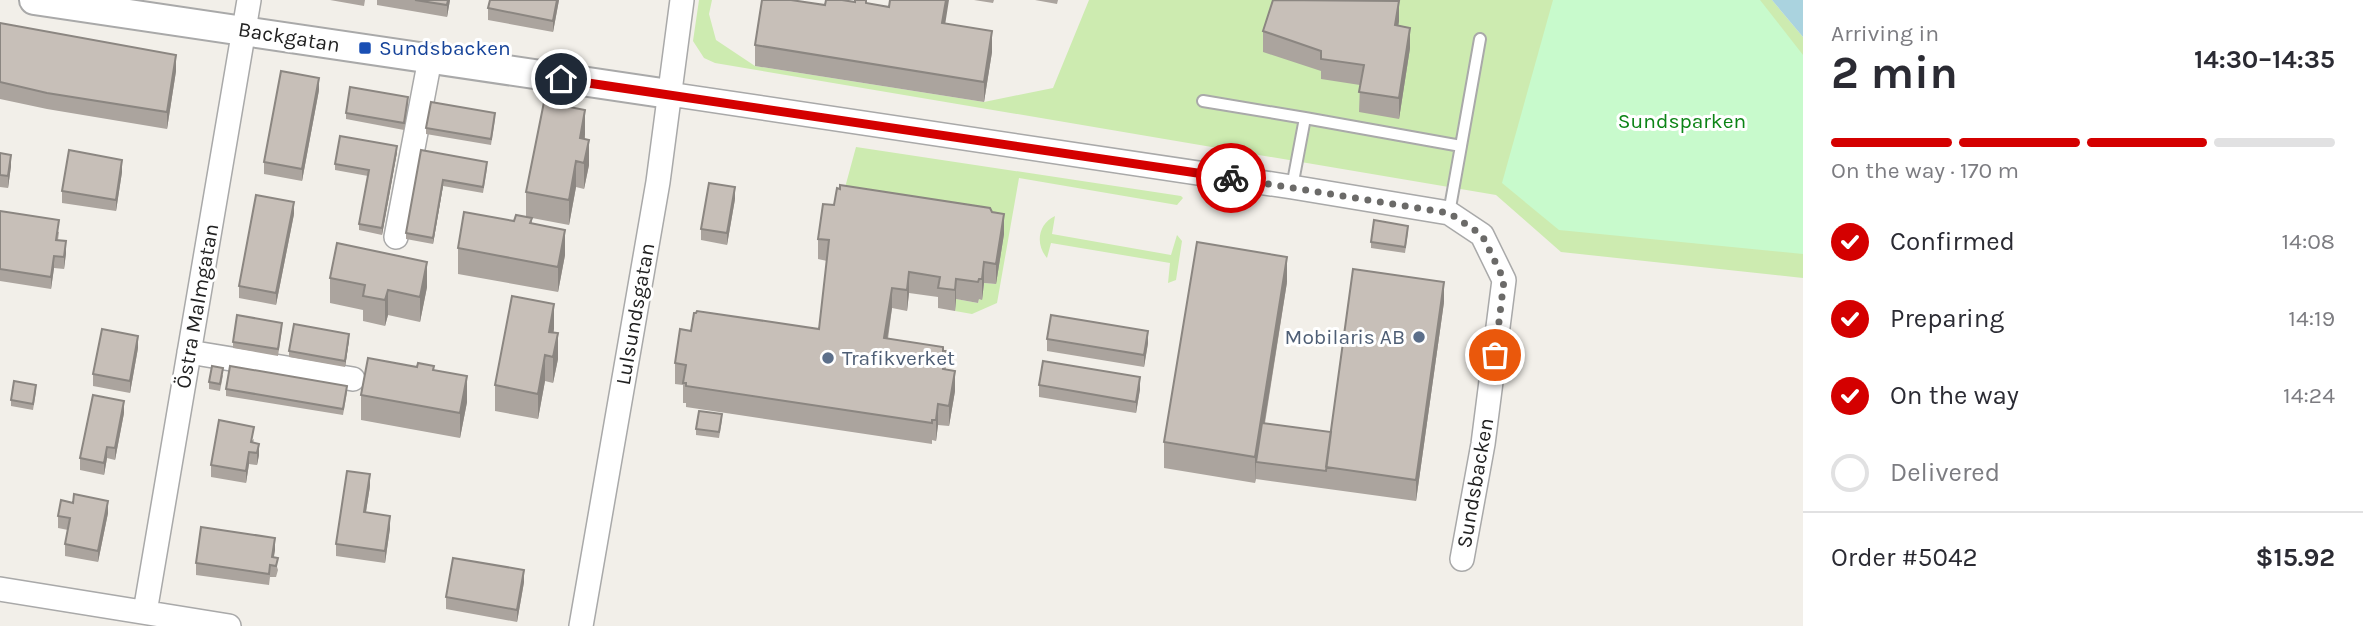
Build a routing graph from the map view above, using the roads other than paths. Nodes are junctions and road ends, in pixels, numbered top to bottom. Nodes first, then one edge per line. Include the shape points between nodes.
1 (34, 0) edge
2 (249, 0) edge
3 (682, 0) edge
4 (244, 30) junction
5 (1480, 39) dead end
6 (430, 59) junction
7 (669, 94) junction
8 (1203, 101) dead end
9 (1305, 118) junction
10 (1461, 146) junction
11 (1292, 187) junction
12 (1449, 213) junction
13 (397, 237) dead end
14 (189, 352) junction
15 (353, 379) dead end
16 (1461, 559) dead end
17 (0, 589) edge
18 (145, 612) junction
19 (229, 626) edge
20 (581, 626) edge

1 - 4 street, Backgatan
2 - 4 street, Östra Malmgatan
3 - 7 street, Lulsundsgatan
4 - 6 street, Backgatan
4 - 14 street, Östra Malmgatan
5 - 10 lane
6 - 7 street, Backgatan
6 - 13 street
7 - 11 street, Sundsbacken
7 - 20 street, Lulsundsgatan via 658,183
8 - 9 lane
9 - 10 lane
9 - 11 lane
10 - 12 lane
11 - 12 street, Sundsbacken
12 - 16 street, Sundsbacken via 1482,235 1504,280 1483,444
14 - 15 street
14 - 18 street, Östra Malmgatan
17 - 18 street
18 - 19 street

